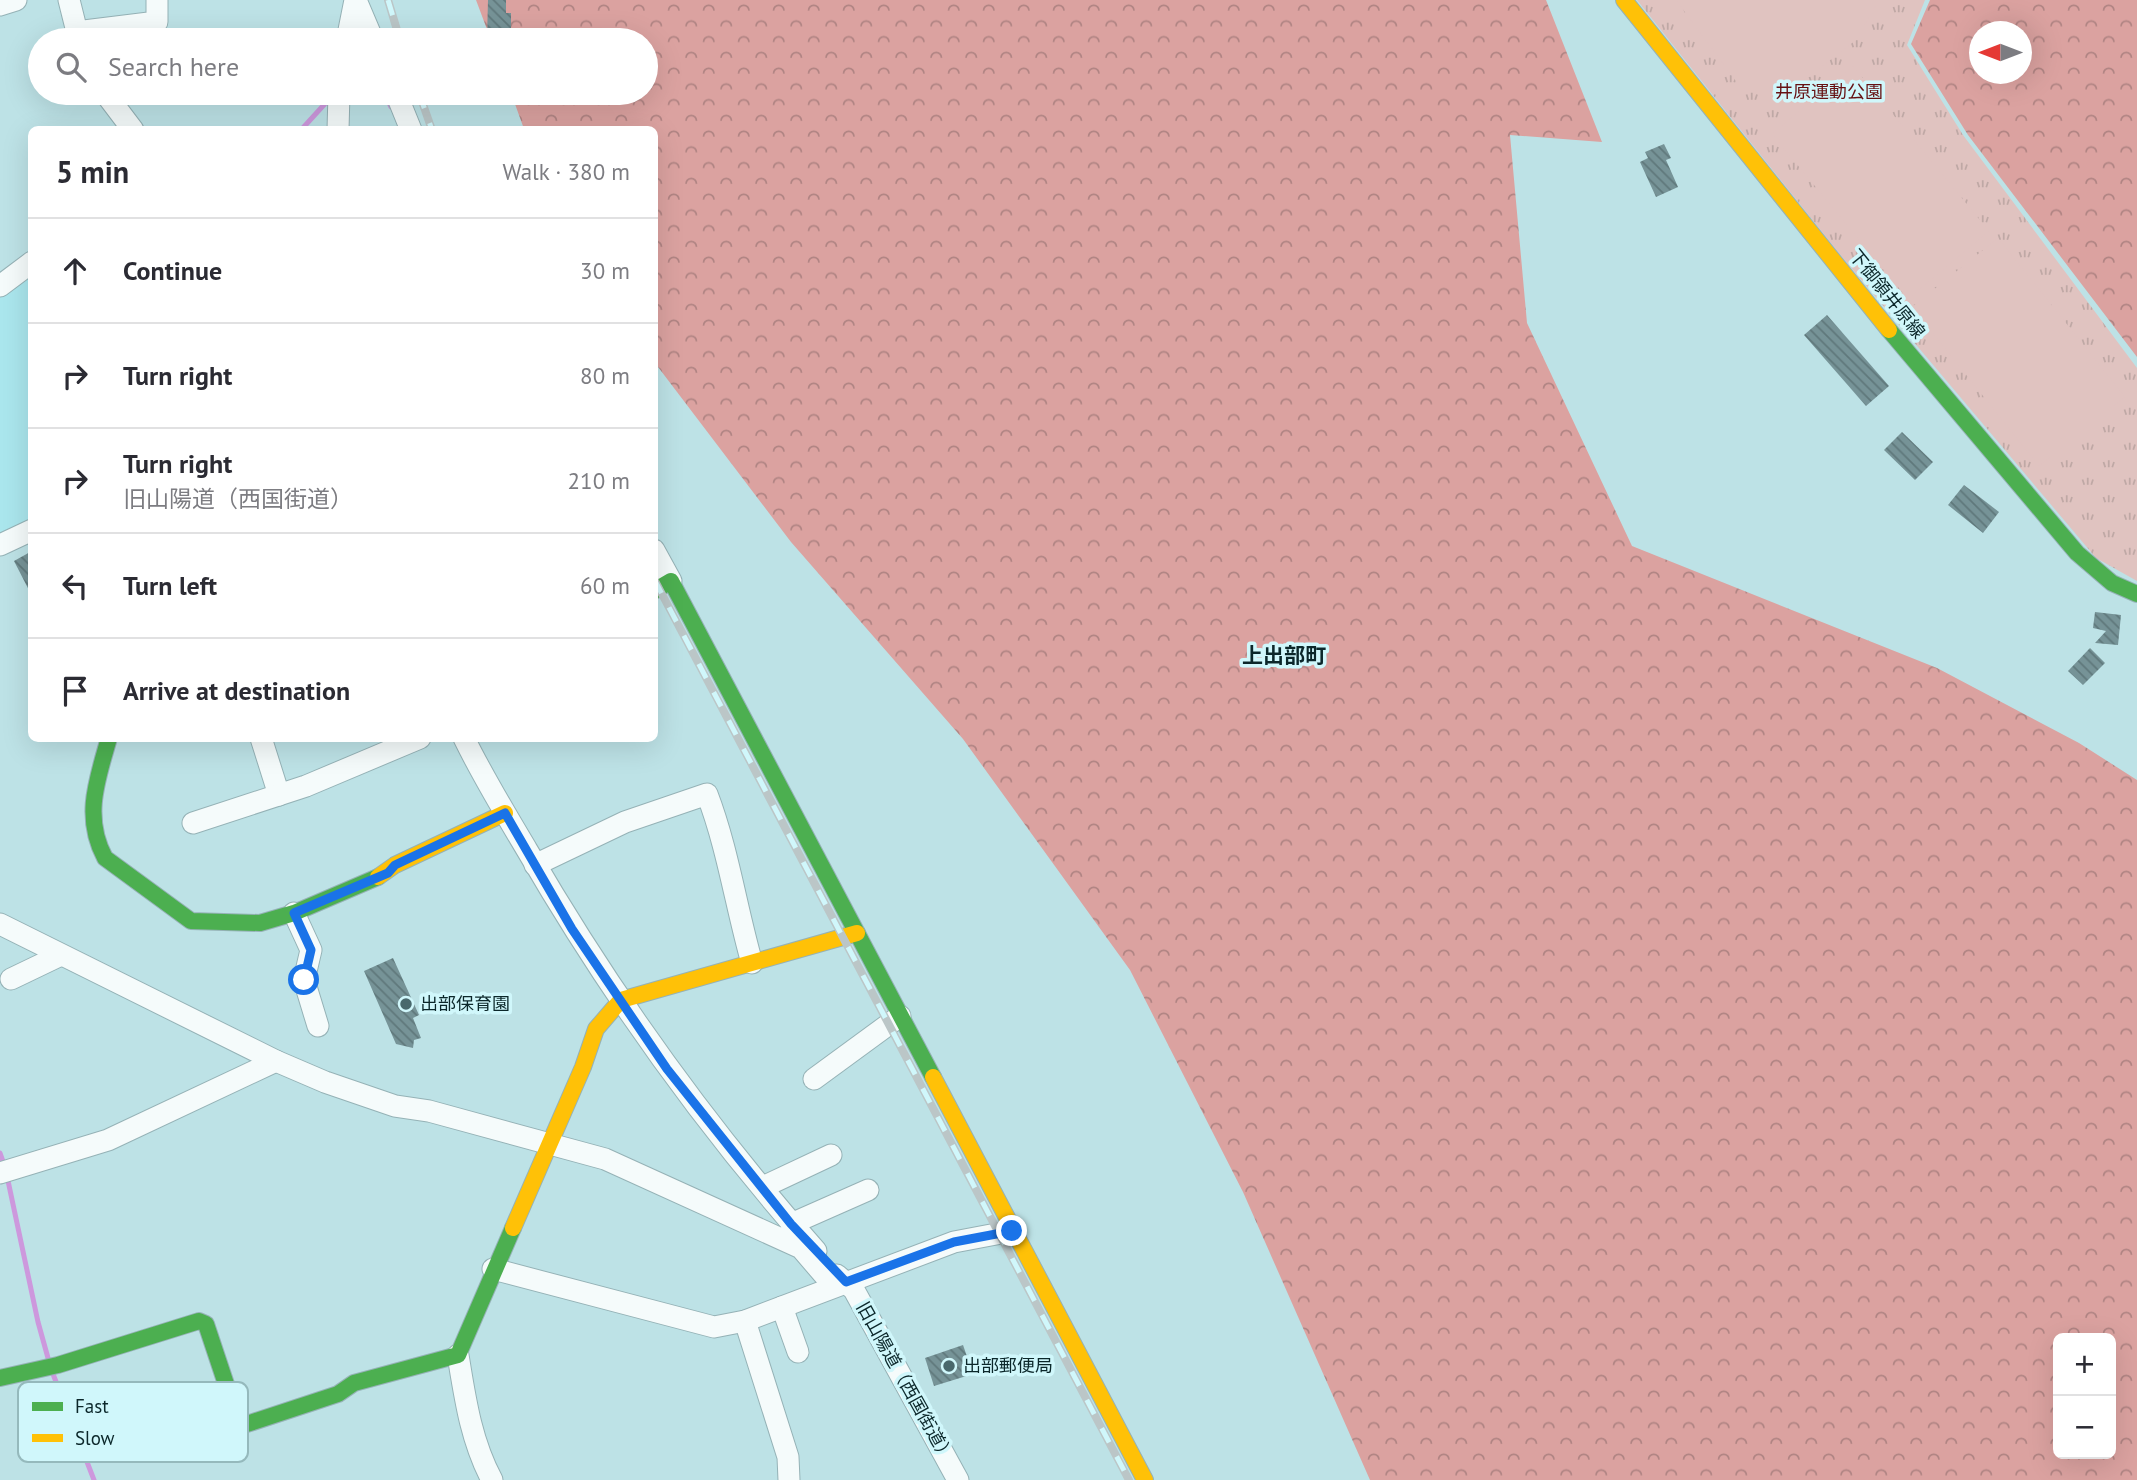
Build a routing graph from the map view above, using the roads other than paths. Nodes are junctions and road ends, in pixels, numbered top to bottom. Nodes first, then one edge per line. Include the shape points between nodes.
1 (16, 0) edge
2 (69, 0) edge
3 (158, 0) edge
4 (356, 0) edge
5 (1623, 0) edge
6 (0, 5) edge
7 (76, 28) edge
8 (123, 28) edge
9 (350, 28) edge
10 (368, 28) edge
11 (114, 105) edge
12 (339, 105) edge
13 (401, 105) edge
14 (130, 126) edge
15 (338, 126) edge
16 (409, 126) edge
17 (28, 265) edge
18 (0, 286) edge
19 (28, 532) edge
20 (0, 545) edge
21 (658, 566) edge
22 (663, 586) edge
23 (2137, 594) edge
24 (108, 742) edge
25 (262, 742) edge
26 (410, 742) edge
27 (466, 742) edge
28 (279, 795) junction
29 (505, 813) junction
30 (193, 823) dead end
31 (535, 865) junction
32 (294, 913) junction
33 (0, 924) edge
34 (857, 933) junction
35 (61, 955) junction
36 (752, 963) junction
37 (11, 979) dead end
38 (621, 1000) junction
39 (900, 1016) junction
40 (318, 1026) dead end
41 (276, 1061) junction
42 (814, 1079) dead end
43 (550, 1144) junction
44 (831, 1155) dead end
45 (4, 1172) edge
46 (763, 1187) junction
47 (868, 1190) dead end
48 (791, 1224) junction
49 (1012, 1231) junction
50 (493, 1269) junction
51 (846, 1282) junction
52 (782, 1307) junction
53 (746, 1321) junction
54 (798, 1352) dead end
55 (458, 1355) junction
56 (0, 1378) edge
57 (225, 1382) edge
58 (248, 1424) edge
59 (492, 1480) edge
60 (789, 1480) edge
61 (958, 1480) edge
62 (1145, 1480) edge

1 - 6 street
2 - 7 street
3 - 8 street via 157,22
4 - 9 street
4 - 10 street
5 - 23 street, 下御領井原線 via 1949,405 2077,553 2112,583
11 - 14 street
12 - 15 street
13 - 16 street
17 - 18 street
19 - 20 street
21 - 22 street
22 - 34 street
24 - 32 street via 90,817 94,839 105,858 191,921 260,923
25 - 28 street
26 - 28 street
27 - 29 street, 旧山陽道（西国街道）
28 - 30 street
29 - 31 street, 旧山陽道（西国街道）
29 - 32 street via 395,865 388,873
31 - 36 street via 625,822 707,794
31 - 38 street, 旧山陽道（西国街道）
32 - 40 street via 311,950 304,980
33 - 35 street
34 - 36 street
34 - 39 street
35 - 37 street
35 - 41 street
36 - 38 street
38 - 43 street via 596,1029
38 - 46 street, 旧山陽道（西国街道） via 667,1069
39 - 42 street
39 - 49 street
41 - 43 street via 395,1106
41 - 45 street via 108,1140
43 - 50 street
43 - 51 street via 605,1159 801,1248 825,1276
44 - 46 street
46 - 48 street, 旧山陽道（西国街道）
47 - 48 street
48 - 51 street, 旧山陽道（西国街道）
49 - 51 street via 954,1242
49 - 62 street
50 - 53 street via 698,1325
50 - 55 street
51 - 52 street
51 - 61 street, 旧山陽道（西国街道）
52 - 53 street
52 - 54 street
53 - 60 street via 788,1457
55 - 58 street via 354,1384 338,1394
55 - 59 street via 467,1411
56 - 57 street via 199,1321 206,1324

